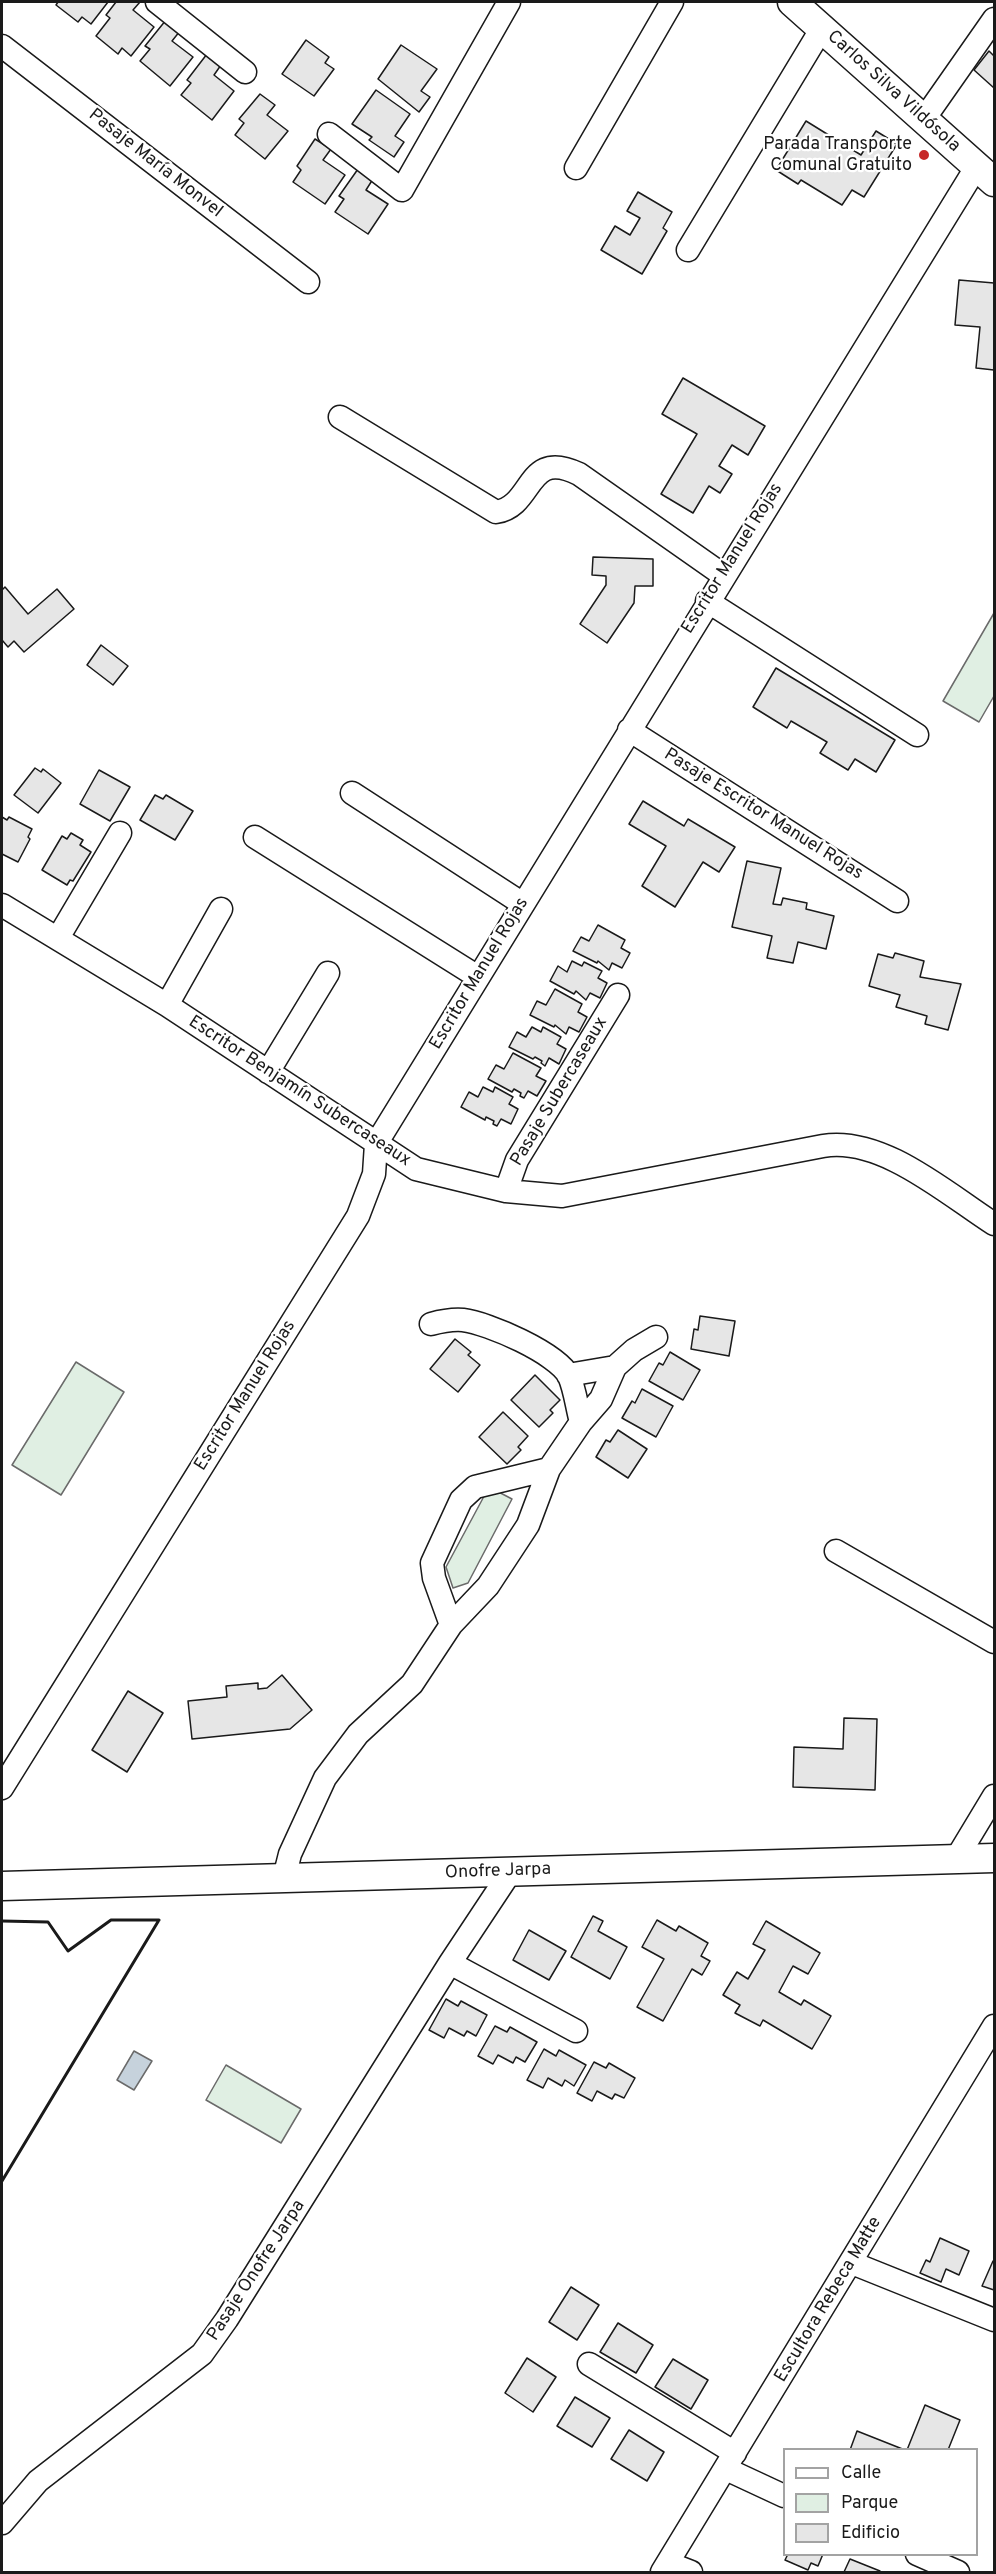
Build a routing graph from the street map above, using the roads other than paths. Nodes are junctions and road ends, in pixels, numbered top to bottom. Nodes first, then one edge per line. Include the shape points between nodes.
1 (157, 2) edge
2 (509, 2) edge
3 (672, 2) edge
4 (792, 2) edge
5 (994, 19) edge
6 (822, 28) junction
7 (2, 46) edge
8 (245, 72) dead end
9 (924, 119) junction
10 (329, 134) dead end
11 (576, 168) dead end
12 (986, 174) edge
13 (688, 250) dead end
14 (308, 282) dead end
15 (340, 417) dead end
16 (723, 575) junction
17 (707, 601) junction
18 (629, 730) junction
19 (917, 735) dead end
20 (352, 793) dead end
21 (120, 833) dead end
22 (255, 837) dead end
23 (897, 901) dead end
24 (523, 904) junction
25 (2, 905) edge
26 (221, 909) dead end
27 (58, 938) junction
28 (328, 973) dead end
29 (478, 977) junction
30 (618, 995) dead end
31 (167, 1005) junction
32 (268, 1072) junction
33 (376, 1144) junction
34 (506, 1191) junction
35 (994, 1224) edge
36 (431, 1324) dead end
37 (656, 1337) dead end
38 (615, 1367) junction
39 (568, 1375) junction
40 (580, 1422) junction
41 (549, 1469) junction
42 (836, 1551) dead end
43 (451, 1625) junction
44 (994, 1642) edge
45 (2, 1788) edge
46 (994, 1796) edge
47 (994, 1858) edge
48 (956, 1859) junction
49 (512, 1871) junction
50 (284, 1878) junction
51 (2, 1886) edge
52 (450, 1963) junction
53 (994, 2028) edge
54 (576, 2031) dead end
55 (852, 2263) junction
56 (994, 2320) edge
57 (589, 2364) dead end
58 (730, 2461) junction
59 (783, 2495) edge
60 (2, 2523) edge
61 (922, 2556) edge
62 (665, 2568) edge
63 (691, 2572) edge
64 (958, 2572) edge

1 - 8 street
2 - 10 street via 402,190
3 - 11 street
4 - 6 street, Carlos Silva Vildósola
5 - 9 street
6 - 9 street, Carlos Silva Vildósola
6 - 13 street
7 - 14 street, Pasaje María Monvel
9 - 12 street, Carlos Silva Vildósola
12 - 16 street, Escritor Manuel Rojas
15 - 16 street via 496,512 516,504 535,475 564,467
16 - 17 street, Escritor Manuel Rojas
17 - 18 street, Escritor Manuel Rojas
17 - 19 street
18 - 23 street, Pasaje Escritor Manuel Rojas
18 - 24 street, Escritor Manuel Rojas
20 - 24 street
21 - 27 street
22 - 29 street
24 - 29 street, Escritor Manuel Rojas
25 - 27 street, Escritor Benjamín Subercaseaux
26 - 31 street
27 - 31 street, Escritor Benjamín Subercaseaux
28 - 32 street
29 - 33 street, Escritor Manuel Rojas
30 - 34 street, Pasaje Subercaseaux via 517,1160
31 - 32 street, Escritor Benjamín Subercaseaux
32 - 33 street, Escritor Benjamín Subercaseaux
33 - 34 street, Escritor Benjamín Subercaseaux via 416,1169
33 - 45 street, Escritor Manuel Rojas via 374,1174 358,1215
34 - 35 street, Escritor Benjamín Subercaseaux via 562,1196 846,1145 888,1156
36 - 39 street via 466,1320 497,1330 543,1353
37 - 38 street
38 - 39 street
38 - 40 street via 601,1399
39 - 40 street
40 - 41 street
41 - 43 street via 528,1525 488,1586
41 - 43 street via 476,1487 461,1500 432,1563
42 - 44 street
43 - 50 street via 412,1684 358,1734 324,1778 290,1854
46 - 48 street
47 - 48 street, Onofre Jarpa
48 - 49 street, Onofre Jarpa
49 - 50 street, Onofre Jarpa
49 - 52 street, Pasaje Onofre Jarpa
50 - 51 street, Onofre Jarpa
52 - 54 street
52 - 60 street, Pasaje Onofre Jarpa via 202,2354 38,2481
53 - 55 street, Escultora Rebeca Matte
55 - 56 street
55 - 58 street, Escultora Rebeca Matte
57 - 58 street
58 - 59 street
58 - 62 street, Escultora Rebeca Matte
61 - 64 street
62 - 63 street

